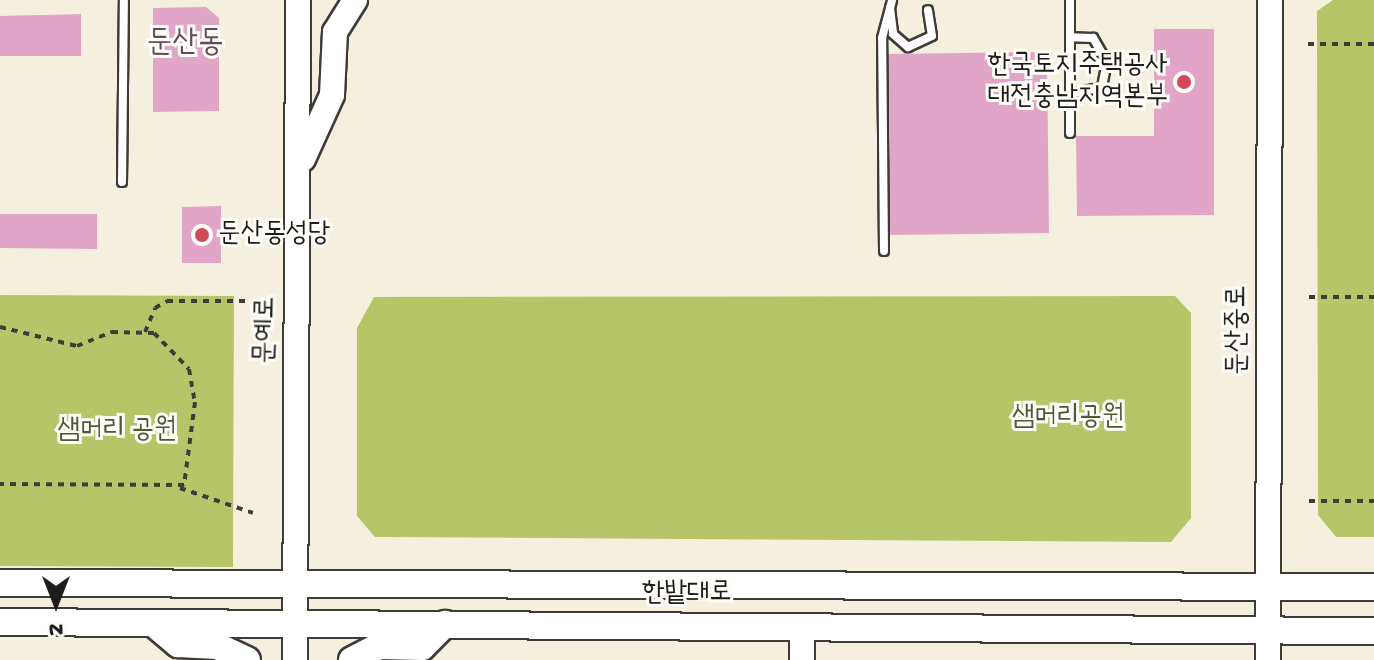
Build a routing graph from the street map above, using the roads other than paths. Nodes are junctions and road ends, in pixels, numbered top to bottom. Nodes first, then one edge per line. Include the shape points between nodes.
1 (124, 0) edge
2 (298, 0) edge
3 (355, 0) edge
4 (1070, 0) edge
5 (1270, 0) edge
6 (891, 3) edge
7 (928, 10) dead end
8 (1070, 37) junction
9 (1070, 94) junction
10 (1070, 133) dead end
11 (299, 169) junction
12 (122, 182) dead end
13 (884, 251) dead end
14 (0, 583) edge
15 (295, 584) junction
16 (1268, 587) junction
17 (1374, 587) edge
18 (0, 622) edge
19 (153, 623) junction
20 (295, 623) junction
21 (445, 624) junction
22 (802, 627) junction
23 (1268, 631) junction
24 (1374, 631) edge
25 (247, 660) edge
26 (295, 660) edge
27 (352, 660) edge
28 (802, 660) edge
29 (1268, 660) edge

1 - 12 lane
2 - 11 main road, 문예로
3 - 11 main road via 335,32 332,95
4 - 8 lane
5 - 16 main road, 둔산중로
6 - 7 lane via 893,34 908,47 932,36
6 - 13 lane via 882,38
8 - 9 lane
8 - 9 lane via 1093,38 1107,62 1102,87
9 - 10 lane
11 - 15 main road, 문예로
14 - 15 main road, 한밭대로
15 - 16 main road, 한밭대로
15 - 20 main road, 문예로
16 - 17 main road, 한밭대로
16 - 23 main road, 둔산중로
18 - 19 main road, 한밭대로
19 - 20 main road, 한밭대로
19 - 25 main road via 178,644 217,646
20 - 21 main road, 한밭대로
20 - 26 main road, 문예로
21 - 22 main road, 한밭대로
21 - 27 main road via 422,647 380,646
22 - 23 main road, 한밭대로
22 - 28 main road
23 - 24 main road, 한밭대로
23 - 29 main road, 둔산중로

